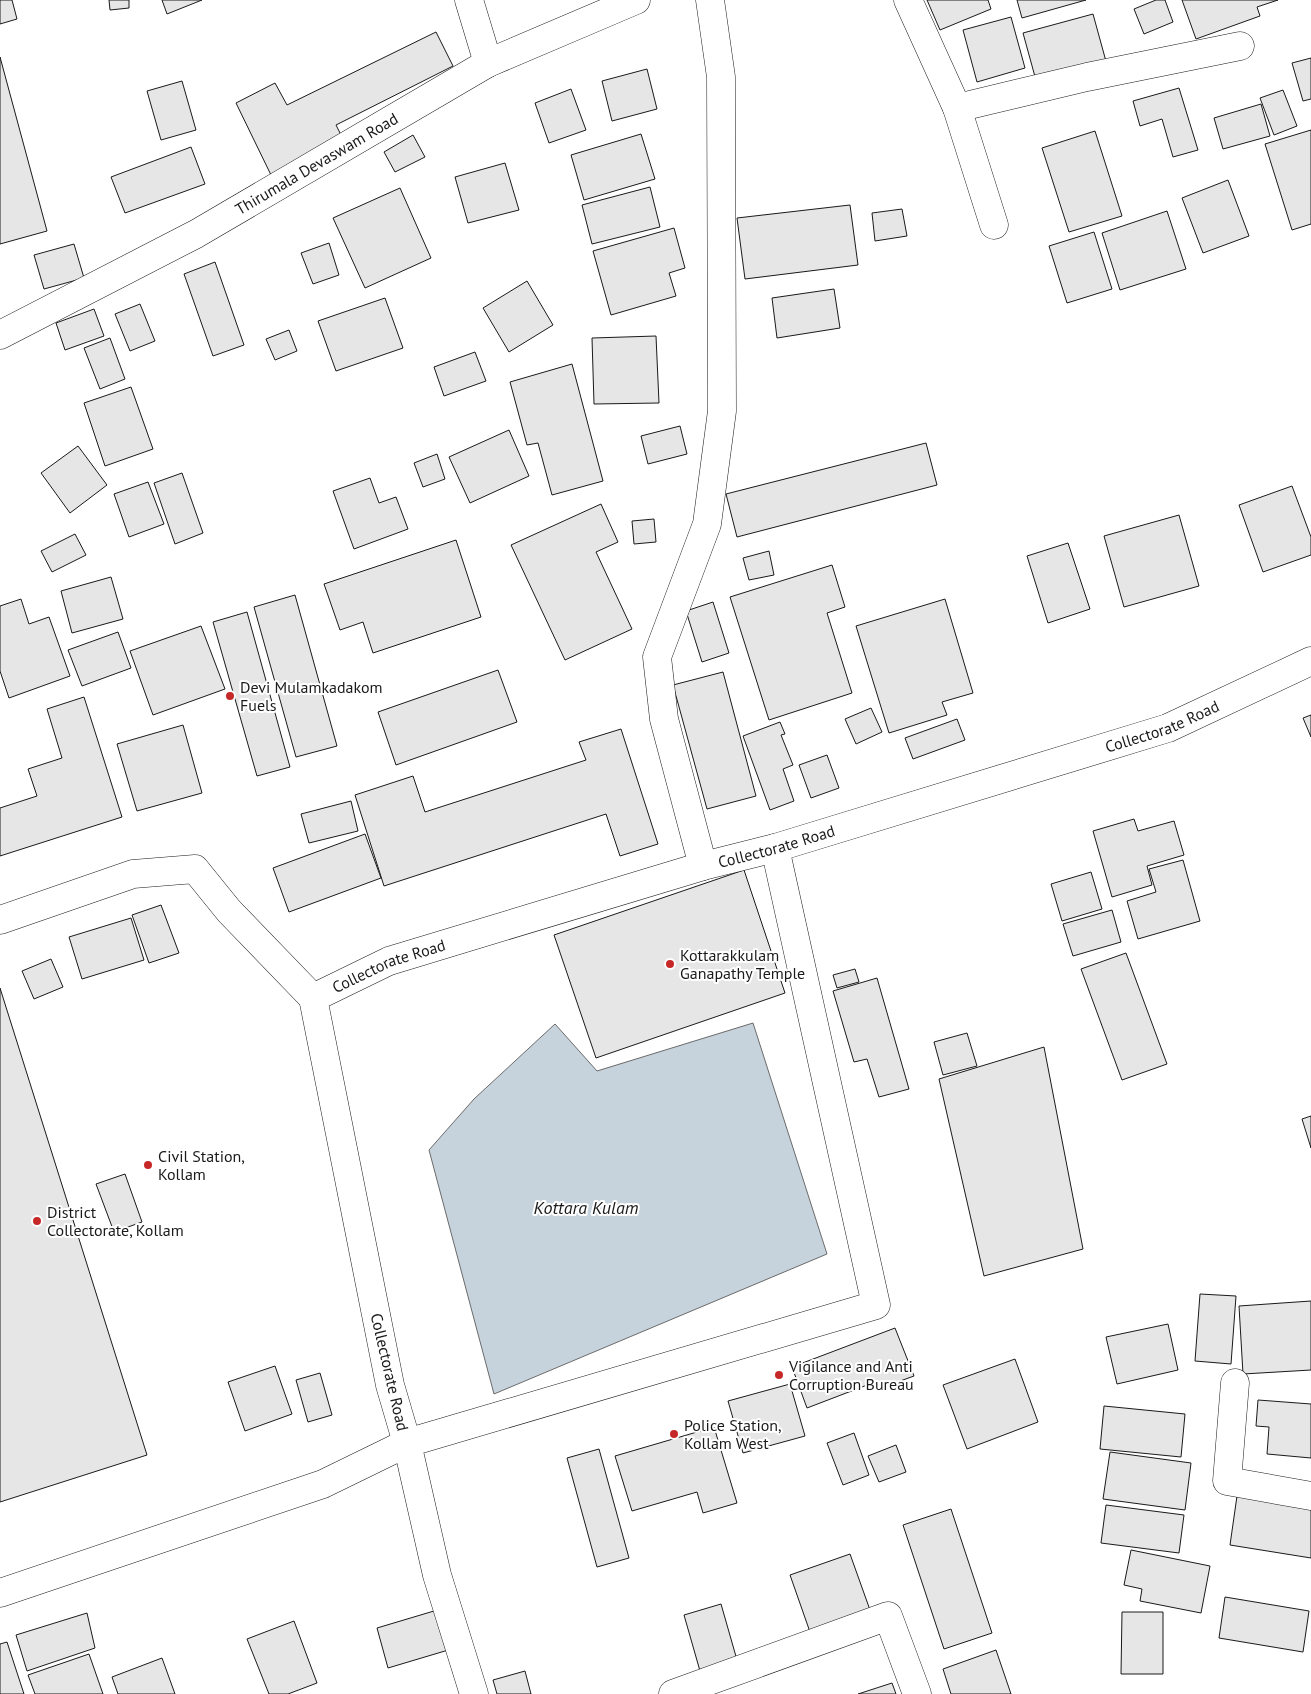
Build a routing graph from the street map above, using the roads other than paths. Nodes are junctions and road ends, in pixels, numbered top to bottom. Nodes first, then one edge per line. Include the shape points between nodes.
1 (468, 0) edge
2 (636, 0) edge
3 (710, 0) edge
4 (908, 0) edge
5 (1240, 46) dead end
6 (488, 63) junction
7 (957, 108) junction
8 (994, 226) dead end
9 (0, 335) edge
10 (1311, 661) edge
11 (774, 848) junction
12 (703, 866) junction
13 (0, 920) edge
14 (313, 998) junction
15 (1235, 1383) dead end
16 (407, 1443) junction
17 (1311, 1496) edge
18 (0, 1593) edge
19 (703, 1689) edge
20 (474, 1694) edge
21 (673, 1694) edge
22 (917, 1694) edge

1 - 6 street
2 - 6 street, Thirumala Devaswam Road
3 - 12 street via 721,77 722,411 707,524 657,657 664,719
4 - 7 street
5 - 7 street
6 - 9 street, Thirumala Devaswam Road via 196,234
7 - 8 street
10 - 11 street, Collectorate Road via 1168,728
11 - 12 street, Collectorate Road
11 - 16 street via 876,1305
12 - 14 street, Collectorate Road via 389,961
13 - 14 street via 133,874 195,870
14 - 16 street, Collectorate Road via 390,1386
15 - 17 street via 1226,1482
16 - 18 street, Collectorate Road via 323,1484
16 - 20 street via 437,1576
19 - 21 street
19 - 22 street via 888,1616

